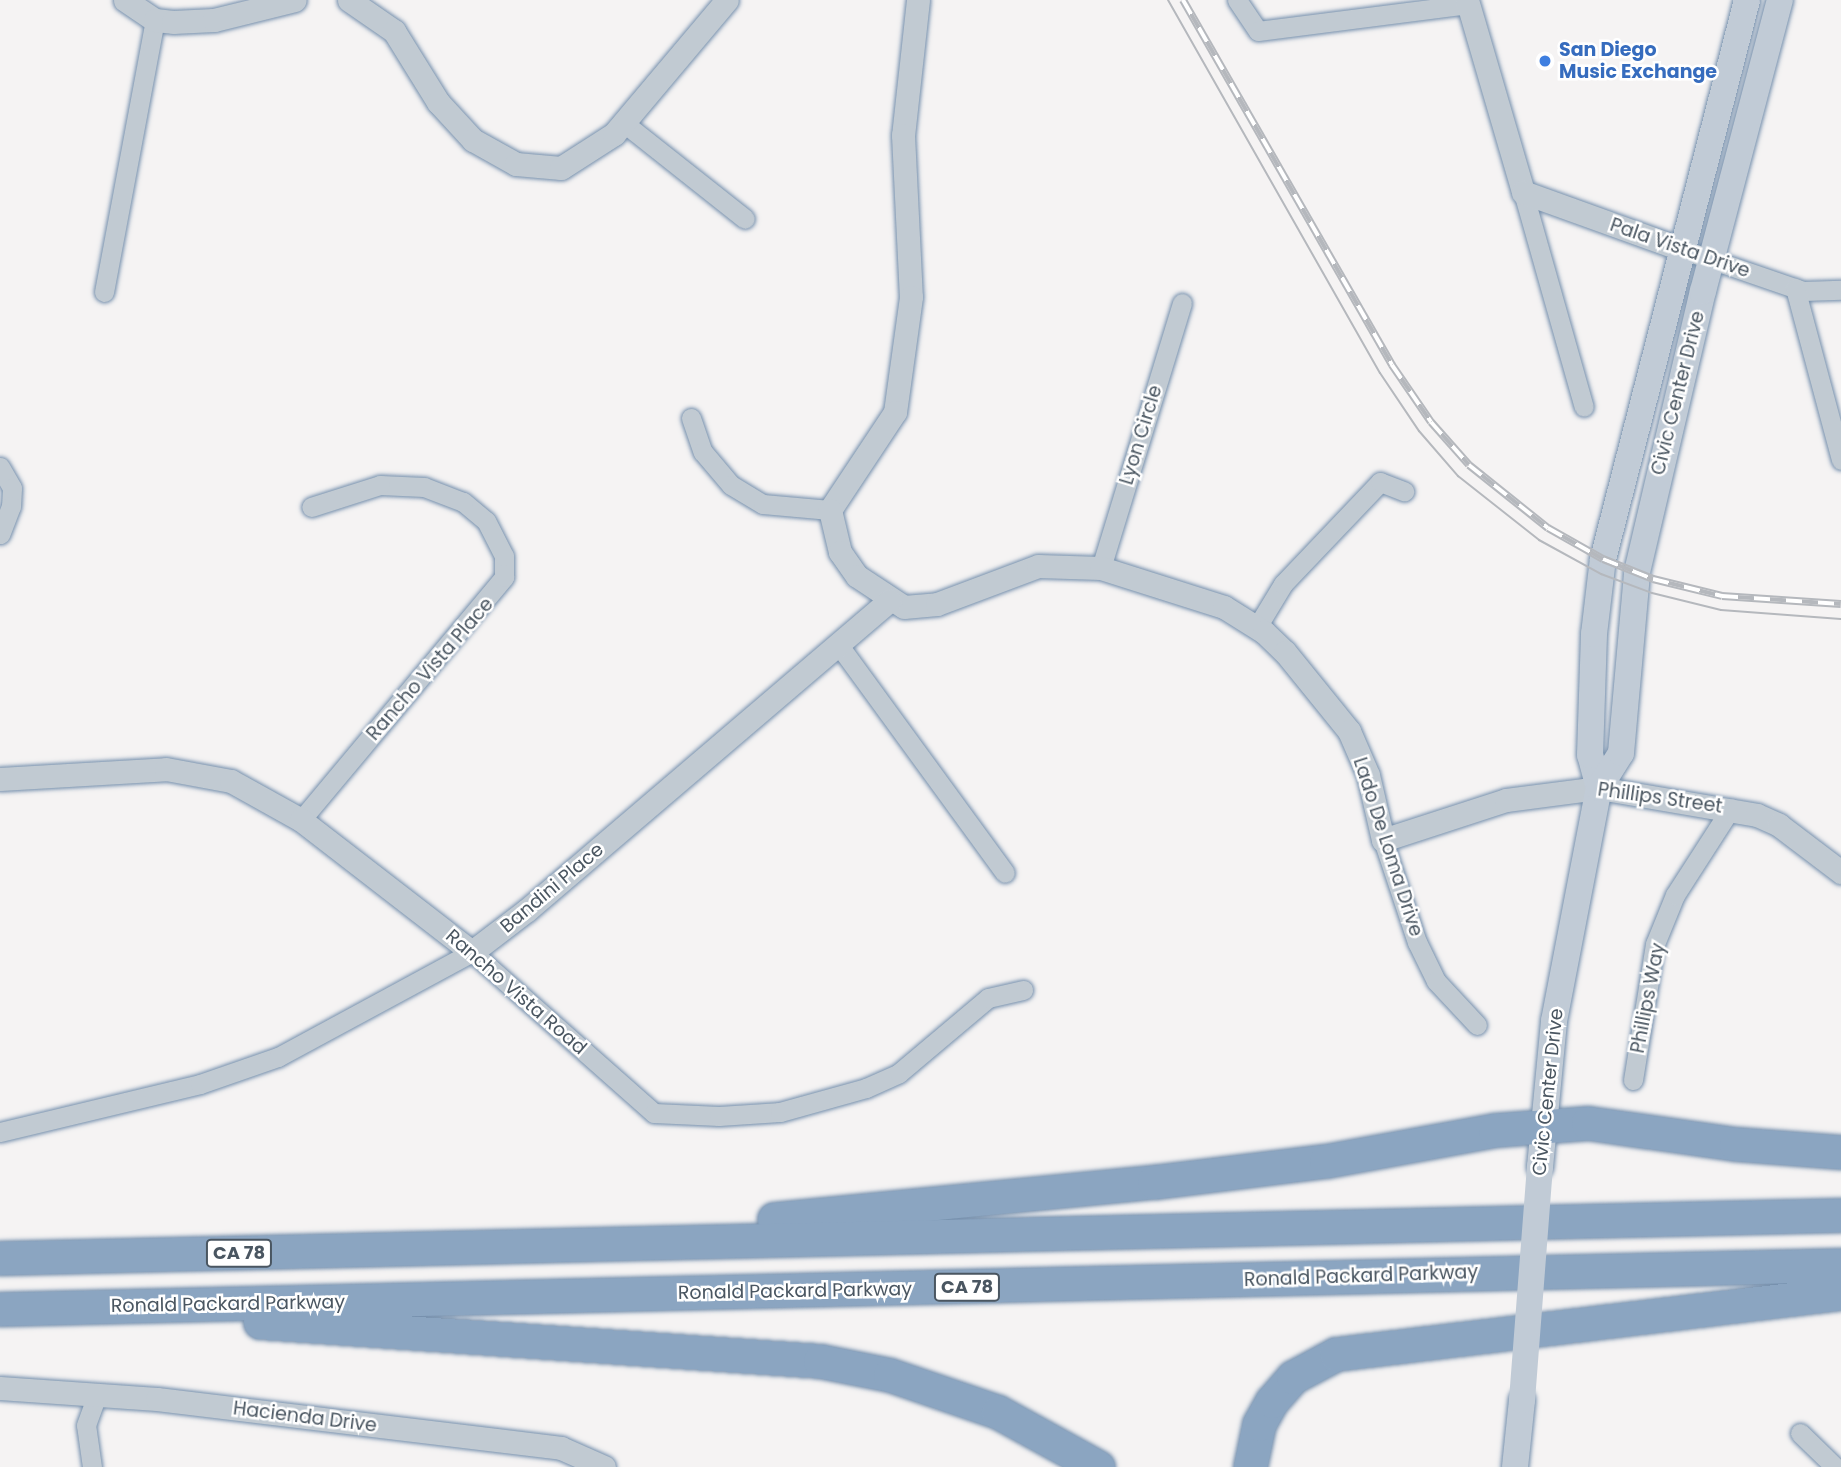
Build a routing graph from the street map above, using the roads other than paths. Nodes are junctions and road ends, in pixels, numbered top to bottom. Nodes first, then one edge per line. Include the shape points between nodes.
1 (125, 0) edge
2 (295, 0) edge
3 (349, 0) edge
4 (727, 0) edge
5 (918, 0) edge
6 (1237, 0) edge
7 (1747, 0) edge
8 (1780, 0) edge
9 (1468, 2) edge
10 (155, 20) junction
11 (624, 123) junction
12 (1522, 192) junction
13 (746, 219) dead end
14 (1684, 250) junction
15 (1712, 260) junction
16 (1795, 288) junction
17 (1841, 290) edge
18 (104, 292) dead end
19 (1182, 303) dead end
20 (1584, 407) dead end
21 (691, 418) dead end
22 (1841, 460) edge
23 (0, 467) edge
24 (1404, 491) dead end
25 (311, 507) dead end
26 (830, 510) junction
27 (0, 534) edge
28 (1101, 568) junction
29 (890, 600) junction
30 (1257, 627) junction
31 (838, 644) junction
32 (0, 779) edge
33 (1599, 788) junction
34 (1731, 808) junction
35 (301, 820) junction
36 (1383, 840) junction
37 (1005, 873) dead end
38 (1841, 873) edge
39 (472, 952) junction
40 (1023, 990) dead end
41 (1477, 1025) dead end
42 (1633, 1080) dead end
43 (1541, 1126) junction
44 (0, 1132) edge
45 (1841, 1152) edge
46 (1841, 1215) edge
47 (479, 1245) junction
48 (0, 1258) edge
49 (1841, 1265) edge
50 (1841, 1293) edge
51 (93, 1308) junction
52 (0, 1309) edge
53 (0, 1388) edge
54 (97, 1395) junction
55 (1800, 1433) dead end
56 (92, 1467) edge
57 (604, 1467) edge
58 (1098, 1467) edge
59 (1250, 1467) edge
60 (1515, 1467) edge
61 (1835, 1467) edge

1 - 10 street
2 - 10 street via 214,20
3 - 11 street via 394,31 438,102 495,156 516,164 561,169
4 - 11 street
5 - 26 street via 903,135 911,297 895,412
6 - 9 street via 1258,31
7 - 14 main road, Civic Center Drive
8 - 15 main road, Civic Center Drive
9 - 12 street
10 - 18 street
11 - 13 street
12 - 14 street, Pala Vista Drive
12 - 20 street
14 - 15 street, Pala Vista Drive
14 - 33 main road, Civic Center Drive via 1627,453 1603,559 1594,634 1590,755
15 - 16 street, Pala Vista Drive
15 - 33 main road, Civic Center Drive via 1637,572 1621,753
16 - 17 street, Pala Vista Drive
16 - 22 street
19 - 28 street, Lyon Circle
21 - 26 street via 703,452 732,485 762,504
23 - 27 street via 12,488 11,506
24 - 30 street via 1380,482 1283,584
25 - 35 street, Rancho Vista Place via 380,485 424,487 463,502 486,521 504,556 505,577
26 - 29 street, Lado De Loma Drive via 840,552 857,576
28 - 29 street, Lado De Loma Drive via 1038,566 937,604 904,607
28 - 30 street, Lado De Loma Drive via 1192,594
29 - 31 street, Bandini Place
30 - 36 street, Lado De Loma Drive via 1285,652 1349,731 1368,775
31 - 37 street
31 - 39 street, Bandini Place
32 - 35 street, Rancho Vista Road via 192,771 231,781
33 - 34 street, Phillips Street
33 - 36 street, Phillips Street via 1506,800
33 - 43 main road, Civic Center Drive via 1555,1014
34 - 38 street, Phillips Street via 1779,825
34 - 42 street, Phillips Way via 1675,895 1656,944
35 - 39 street, Rancho Vista Road
36 - 41 street, Lado De Loma Drive via 1417,942 1436,981
39 - 40 street, Rancho Vista Road via 654,1113 719,1116 780,1112 866,1088 899,1073 988,998
39 - 44 street, Bandini Place via 278,1057 200,1084
43 - 45 highway via 1588,1123 1736,1144
43 - 47 highway via 1326,1161 1154,1182
43 - 60 main road, Civic Center Drive, bridge
46 - 47 highway, CA 78
47 - 48 highway, CA 78
49 - 51 highway, Ronald Packard Parkway / CA 78
50 - 59 highway via 1336,1354 1293,1377 1272,1401 1259,1424
51 - 52 highway, Ronald Packard Parkway / CA 78
51 - 58 highway via 820,1361 890,1375 998,1412
53 - 54 street, Hacienda Drive
54 - 56 street via 86,1425
54 - 57 street, Hacienda Drive via 561,1447
55 - 61 street

